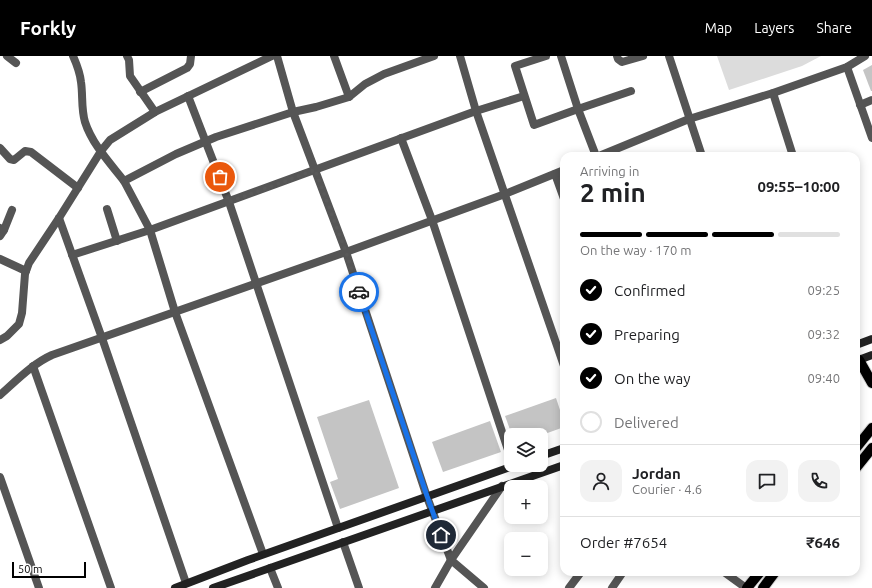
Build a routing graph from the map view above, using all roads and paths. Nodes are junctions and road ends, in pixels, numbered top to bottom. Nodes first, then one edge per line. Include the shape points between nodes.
1 (7, 56) edge
2 (73, 56) edge
3 (127, 56) edge
4 (191, 56) edge
5 (272, 56) edge
6 (277, 56) edge
7 (334, 56) edge
8 (434, 56) edge
9 (460, 56) edge
10 (546, 56) edge
11 (560, 56) edge
12 (617, 56) edge
13 (643, 56) edge
14 (669, 56) edge
15 (865, 56) edge
16 (16, 63) dead end
17 (847, 67) junction
18 (140, 92) junction
19 (631, 92) dead end
20 (772, 93) junction
21 (188, 96) junction
22 (524, 96) junction
23 (349, 97) junction
24 (872, 100) edge
25 (860, 105) junction
26 (578, 109) junction
27 (476, 111) junction
28 (155, 112) junction
29 (293, 112) junction
30 (689, 119) junction
31 (402, 138) junction
32 (872, 138) edge
33 (206, 141) junction
34 (0, 148) edge
35 (101, 151) junction
36 (594, 152) edge
37 (618, 152) edge
38 (701, 152) edge
39 (792, 152) edge
40 (315, 170) junction
41 (560, 172) edge
42 (556, 174) junction
43 (124, 181) junction
44 (560, 186) edge
45 (78, 188) junction
46 (505, 194) junction
47 (229, 202) junction
48 (107, 209) dead end
49 (12, 210) dead end
50 (59, 218) junction
51 (432, 220) junction
52 (150, 230) junction
53 (1, 231) edge
54 (117, 241) junction
55 (346, 252) junction
56 (72, 255) junction
57 (0, 259) edge
58 (26, 271) junction
59 (256, 284) junction
60 (175, 312) junction
61 (102, 338) junction
62 (872, 339) edge
63 (0, 340) edge
64 (860, 344) edge
65 (560, 354) edge
66 (872, 355) edge
67 (860, 360) edge
68 (860, 365) edge
69 (33, 366) junction
70 (872, 383) edge
71 (0, 395) edge
72 (872, 428) edge
73 (504, 437) edge
74 (860, 443) edge
75 (872, 448) edge
76 (560, 449) edge
77 (548, 454) edge
78 (860, 463) edge
79 (560, 466) edge
80 (504, 467) edge
81 (0, 477) edge
82 (502, 486) junction
83 (427, 496) junction
84 (432, 511) junction
85 (338, 528) junction
86 (342, 542) junction
87 (264, 554) junction
88 (451, 560) junction
89 (270, 568) junction
90 (578, 576) edge
91 (621, 576) edge
92 (730, 576) edge
93 (757, 576) edge
94 (772, 576) edge
95 (186, 583) junction
96 (39, 588) edge
97 (111, 588) edge
98 (175, 588) edge
99 (213, 588) edge
100 (278, 588) edge
101 (359, 588) edge
102 (434, 588) edge
103 (484, 588) edge
104 (570, 588) edge
105 (612, 588) edge
106 (747, 588) edge
107 (763, 588) edge

1 - 16 street
2 - 35 street via 82,82 85,122
3 - 18 street via 130,76
4 - 18 street via 187,68
5 - 21 street
6 - 29 street
7 - 23 street
8 - 23 street via 378,76
9 - 27 street
10 - 22 street via 515,66
11 - 26 street
12 - 13 street via 622,62
14 - 30 street
15 - 17 street
17 - 20 street
17 - 25 street
18 - 28 street
19 - 26 street
20 - 30 street
20 - 39 street
21 - 28 street
21 - 33 street
22 - 26 street via 534,125
22 - 27 street
23 - 29 street
24 - 25 street
25 - 32 street
26 - 36 street
27 - 31 street
27 - 46 street
28 - 35 street via 110,140
29 - 33 street
29 - 40 street
30 - 37 street
30 - 38 street
31 - 40 street
31 - 51 street
33 - 43 street
33 - 47 street
34 - 45 street via 14,160 25,151 31,152
35 - 43 street
35 - 45 street
40 - 47 street
40 - 55 street
41 - 42 street
42 - 44 street
42 - 46 street
43 - 52 street
45 - 50 street
46 - 51 street
46 - 65 street
47 - 52 street
47 - 59 street
48 - 54 street
49 - 53 street
50 - 56 street
50 - 58 street
51 - 55 street
51 - 73 street
52 - 54 street
52 - 60 street
54 - 56 street
55 - 59 street
55 - 83 street
56 - 61 street
57 - 58 street
58 - 63 street via 19,324
59 - 60 street
59 - 85 street
60 - 61 street
60 - 87 street
61 - 69 street via 52,355
61 - 95 street
62 - 64 main road
66 - 67 main road
68 - 70 main road
69 - 71 street
69 - 97 street
72 - 74 main road
75 - 78 main road
76 - 77 main road
79 - 82 main road
80 - 83 main road
81 - 96 street
82 - 84 main road
82 - 88 street
83 - 84 street
83 - 85 main road
84 - 86 main road
84 - 88 street
85 - 87 main road
86 - 89 main road
86 - 101 street
87 - 95 main road
88 - 102 street
88 - 103 street
89 - 99 main road
89 - 100 street
90 - 104 street
91 - 105 street
92 - 106 street
93 - 106 main road
94 - 107 main road
95 - 98 main road

